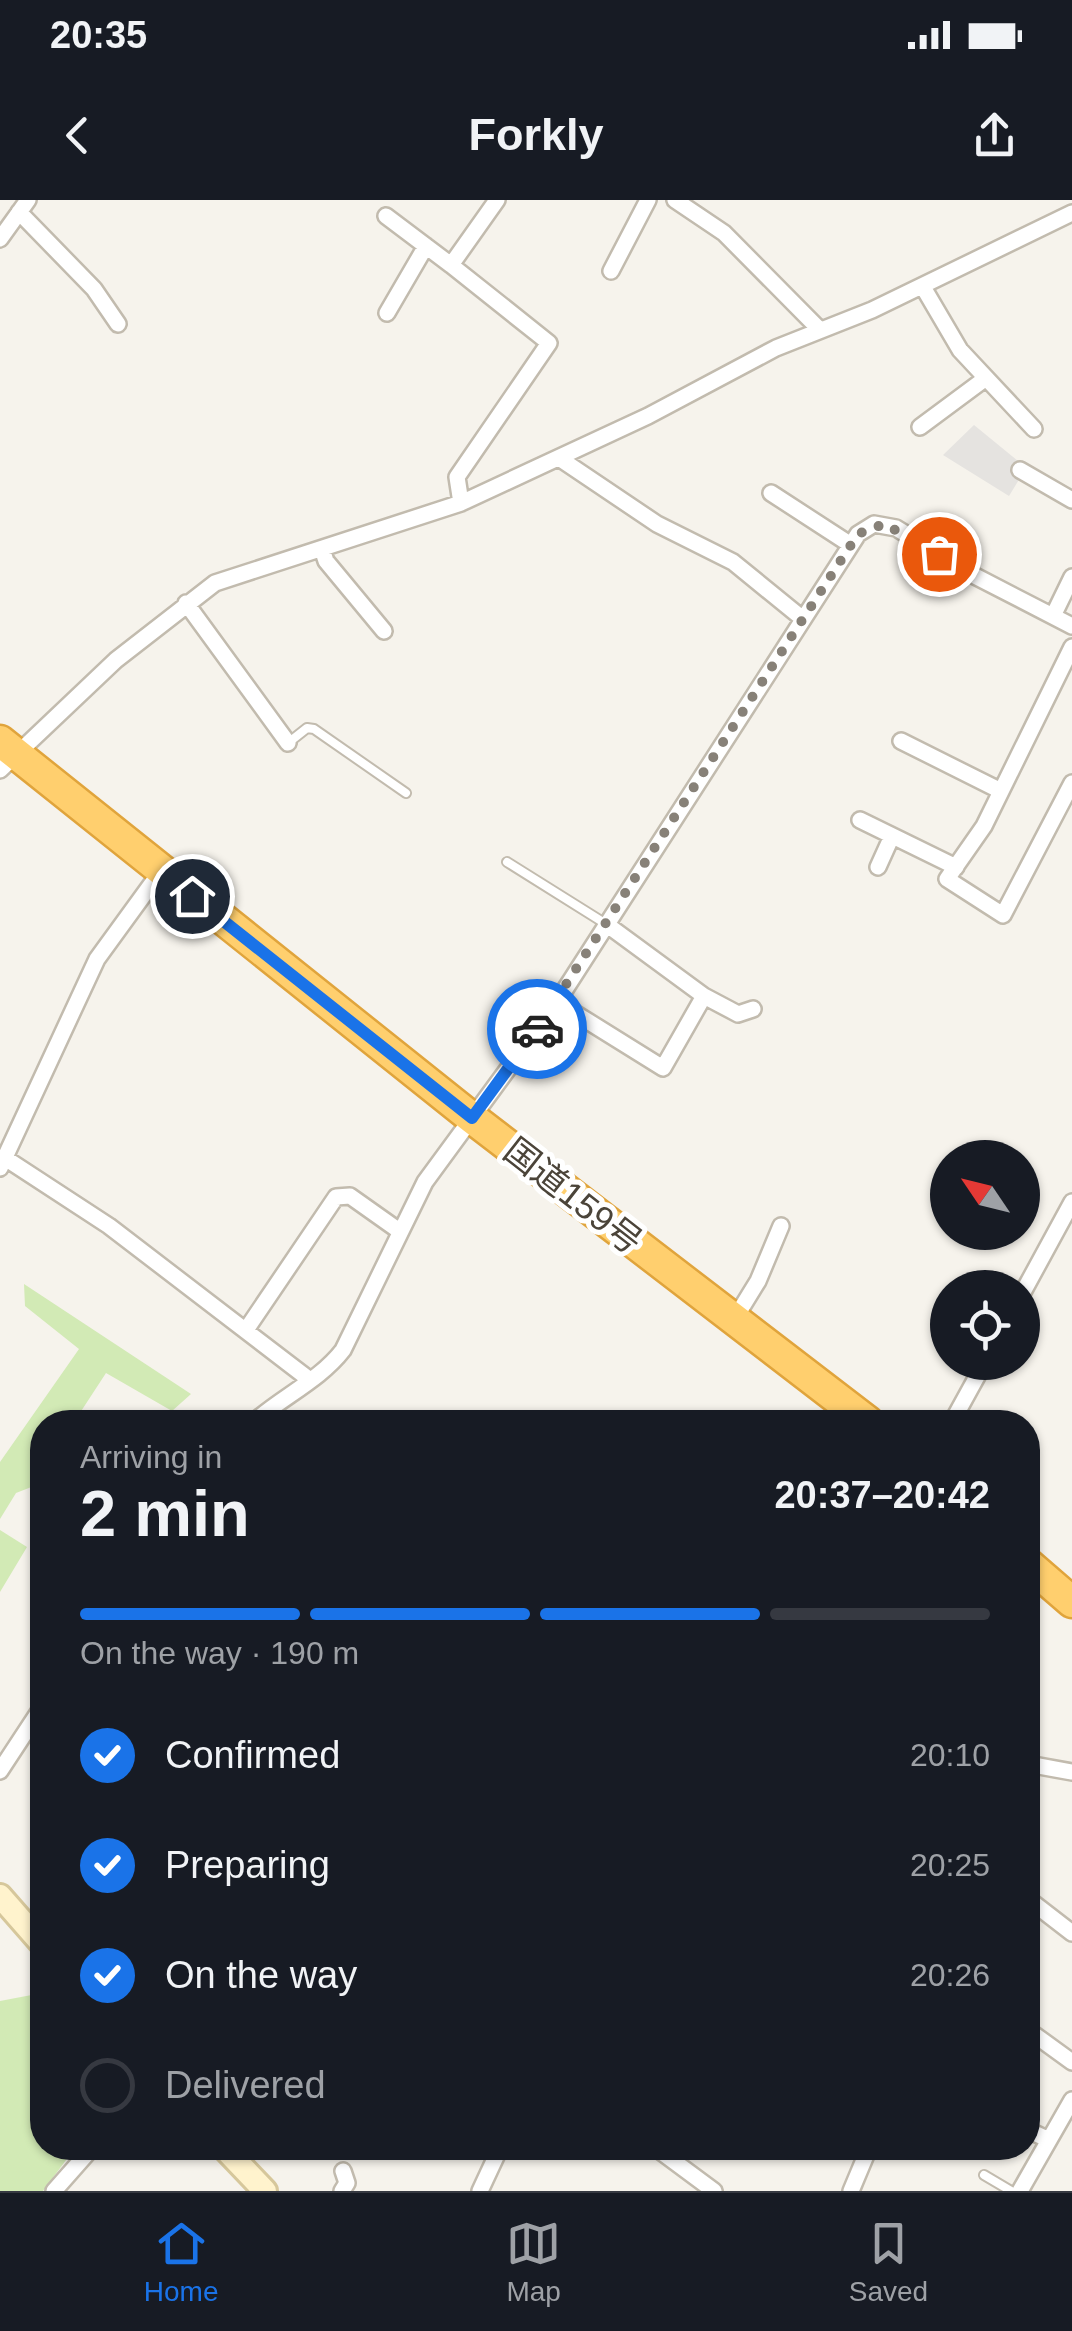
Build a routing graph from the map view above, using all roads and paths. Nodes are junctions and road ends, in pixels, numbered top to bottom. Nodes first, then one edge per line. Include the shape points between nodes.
1 (497, 200) edge
2 (648, 200) edge
3 (675, 200) edge
4 (23, 206) edge
5 (1072, 214) edge
6 (386, 216) dead end
7 (0, 239) edge
8 (426, 246) junction
9 (451, 265) junction
10 (611, 271) dead end
11 (923, 287) junction
12 (387, 313) dead end
13 (118, 324) dead end
14 (820, 330) junction
15 (986, 378) junction
16 (920, 428) dead end
17 (1034, 429) dead end
18 (559, 458) junction
19 (1020, 470) dead end
20 (771, 493) dead end
21 (1072, 500) edge
22 (461, 503) junction
23 (851, 545) junction
24 (322, 550) junction
25 (1072, 576) edge
26 (186, 603) junction
27 (1053, 616) junction
28 (803, 620) junction
29 (1072, 626) edge
30 (384, 631) dead end
31 (1072, 647) edge
32 (901, 741) dead end
33 (288, 743) joint
34 (5, 755) edge
35 (1072, 783) edge
36 (1000, 792) junction
37 (406, 793) dead end
38 (860, 820) dead end
39 (892, 836) junction
40 (507, 862) dead end
41 (878, 867) dead end
42 (956, 867) junction
43 (161, 871) junction
44 (606, 924) junction
45 (704, 996) junction
46 (558, 1002) junction
47 (753, 1009) dead end
48 (472, 1118) junction
49 (2, 1163) edge
50 (1072, 1202) edge
51 (781, 1226) dead end
52 (398, 1230) junction
53 (1035, 1270) edge
54 (734, 1320) junction
55 (246, 1330) junction
56 (310, 1380) junction
57 (975, 1380) edge
58 (266, 1410) edge
59 (852, 1410) edge
60 (959, 1410) edge
61 (1040, 1559) edge
62 (1040, 1574) edge
63 (1072, 1585) edge
64 (1072, 1602) edge
65 (30, 1725) edge
66 (1040, 1766) edge
67 (0, 1771) edge
68 (1072, 1772) edge
69 (0, 1896) edge
70 (1040, 1908) edge
71 (30, 1930) edge
72 (1072, 1933) edge
73 (1040, 2039) edge
74 (1072, 2062) edge
75 (1072, 2100) edge
76 (1040, 2135) edge
77 (1050, 2140) junction
78 (1040, 2157) edge
79 (81, 2160) edge
80 (235, 2160) edge
81 (494, 2160) edge
82 (672, 2160) edge
83 (864, 2160) edge
84 (1038, 2160) edge
85 (343, 2171) dead end
86 (984, 2175) dead end
87 (54, 2191) edge
88 (265, 2191) edge
89 (342, 2191) edge
90 (480, 2191) edge
91 (714, 2191) edge
92 (851, 2191) edge
93 (1011, 2191) edge
94 (1020, 2191) edge

1 - 9 street
2 - 10 street
3 - 14 street via 724,233
4 - 7 street
4 - 13 street
5 - 11 street
6 - 8 street
8 - 9 street
8 - 12 street
9 - 22 street via 550,343 457,477
11 - 14 street
11 - 15 street via 960,350
14 - 18 street
15 - 16 street
15 - 17 street
18 - 22 street
18 - 28 street via 656,524 733,562
19 - 21 street
20 - 23 street
22 - 24 street
23 - 27 street via 866,528 884,524
23 - 28 street
24 - 26 street via 229,577
24 - 30 street
25 - 27 street
26 - 33 street
26 - 34 street
27 - 29 street
28 - 44 street
31 - 36 street
32 - 36 street
33 - 37 lane via 314,729
34 - 43 highway, 国道159号
35 - 42 street via 1002,915 946,879
36 - 42 street
38 - 39 street
39 - 41 street
39 - 42 street
40 - 44 lane
43 - 48 highway, 国道159号
43 - 49 street via 97,960
44 - 45 street
44 - 46 street
45 - 46 street via 663,1068
45 - 47 street via 738,1014
46 - 48 street
48 - 52 street
48 - 54 highway, 国道159号
49 - 55 street via 109,1226
50 - 53 street
51 - 54 street
52 - 55 street via 350,1196 336,1197
52 - 56 street via 357,1326 332,1364
54 - 59 highway, 国道159号
55 - 56 street
56 - 58 street
57 - 60 street
61 - 63 highway
62 - 64 highway
65 - 67 street
66 - 68 street
69 - 71 main road
70 - 72 street
73 - 74 street
75 - 77 street
76 - 77 street
77 - 78 street
79 - 87 street
80 - 88 main road
81 - 90 street
82 - 91 street
83 - 92 street
84 - 94 street
85 - 89 street
86 - 93 lane

